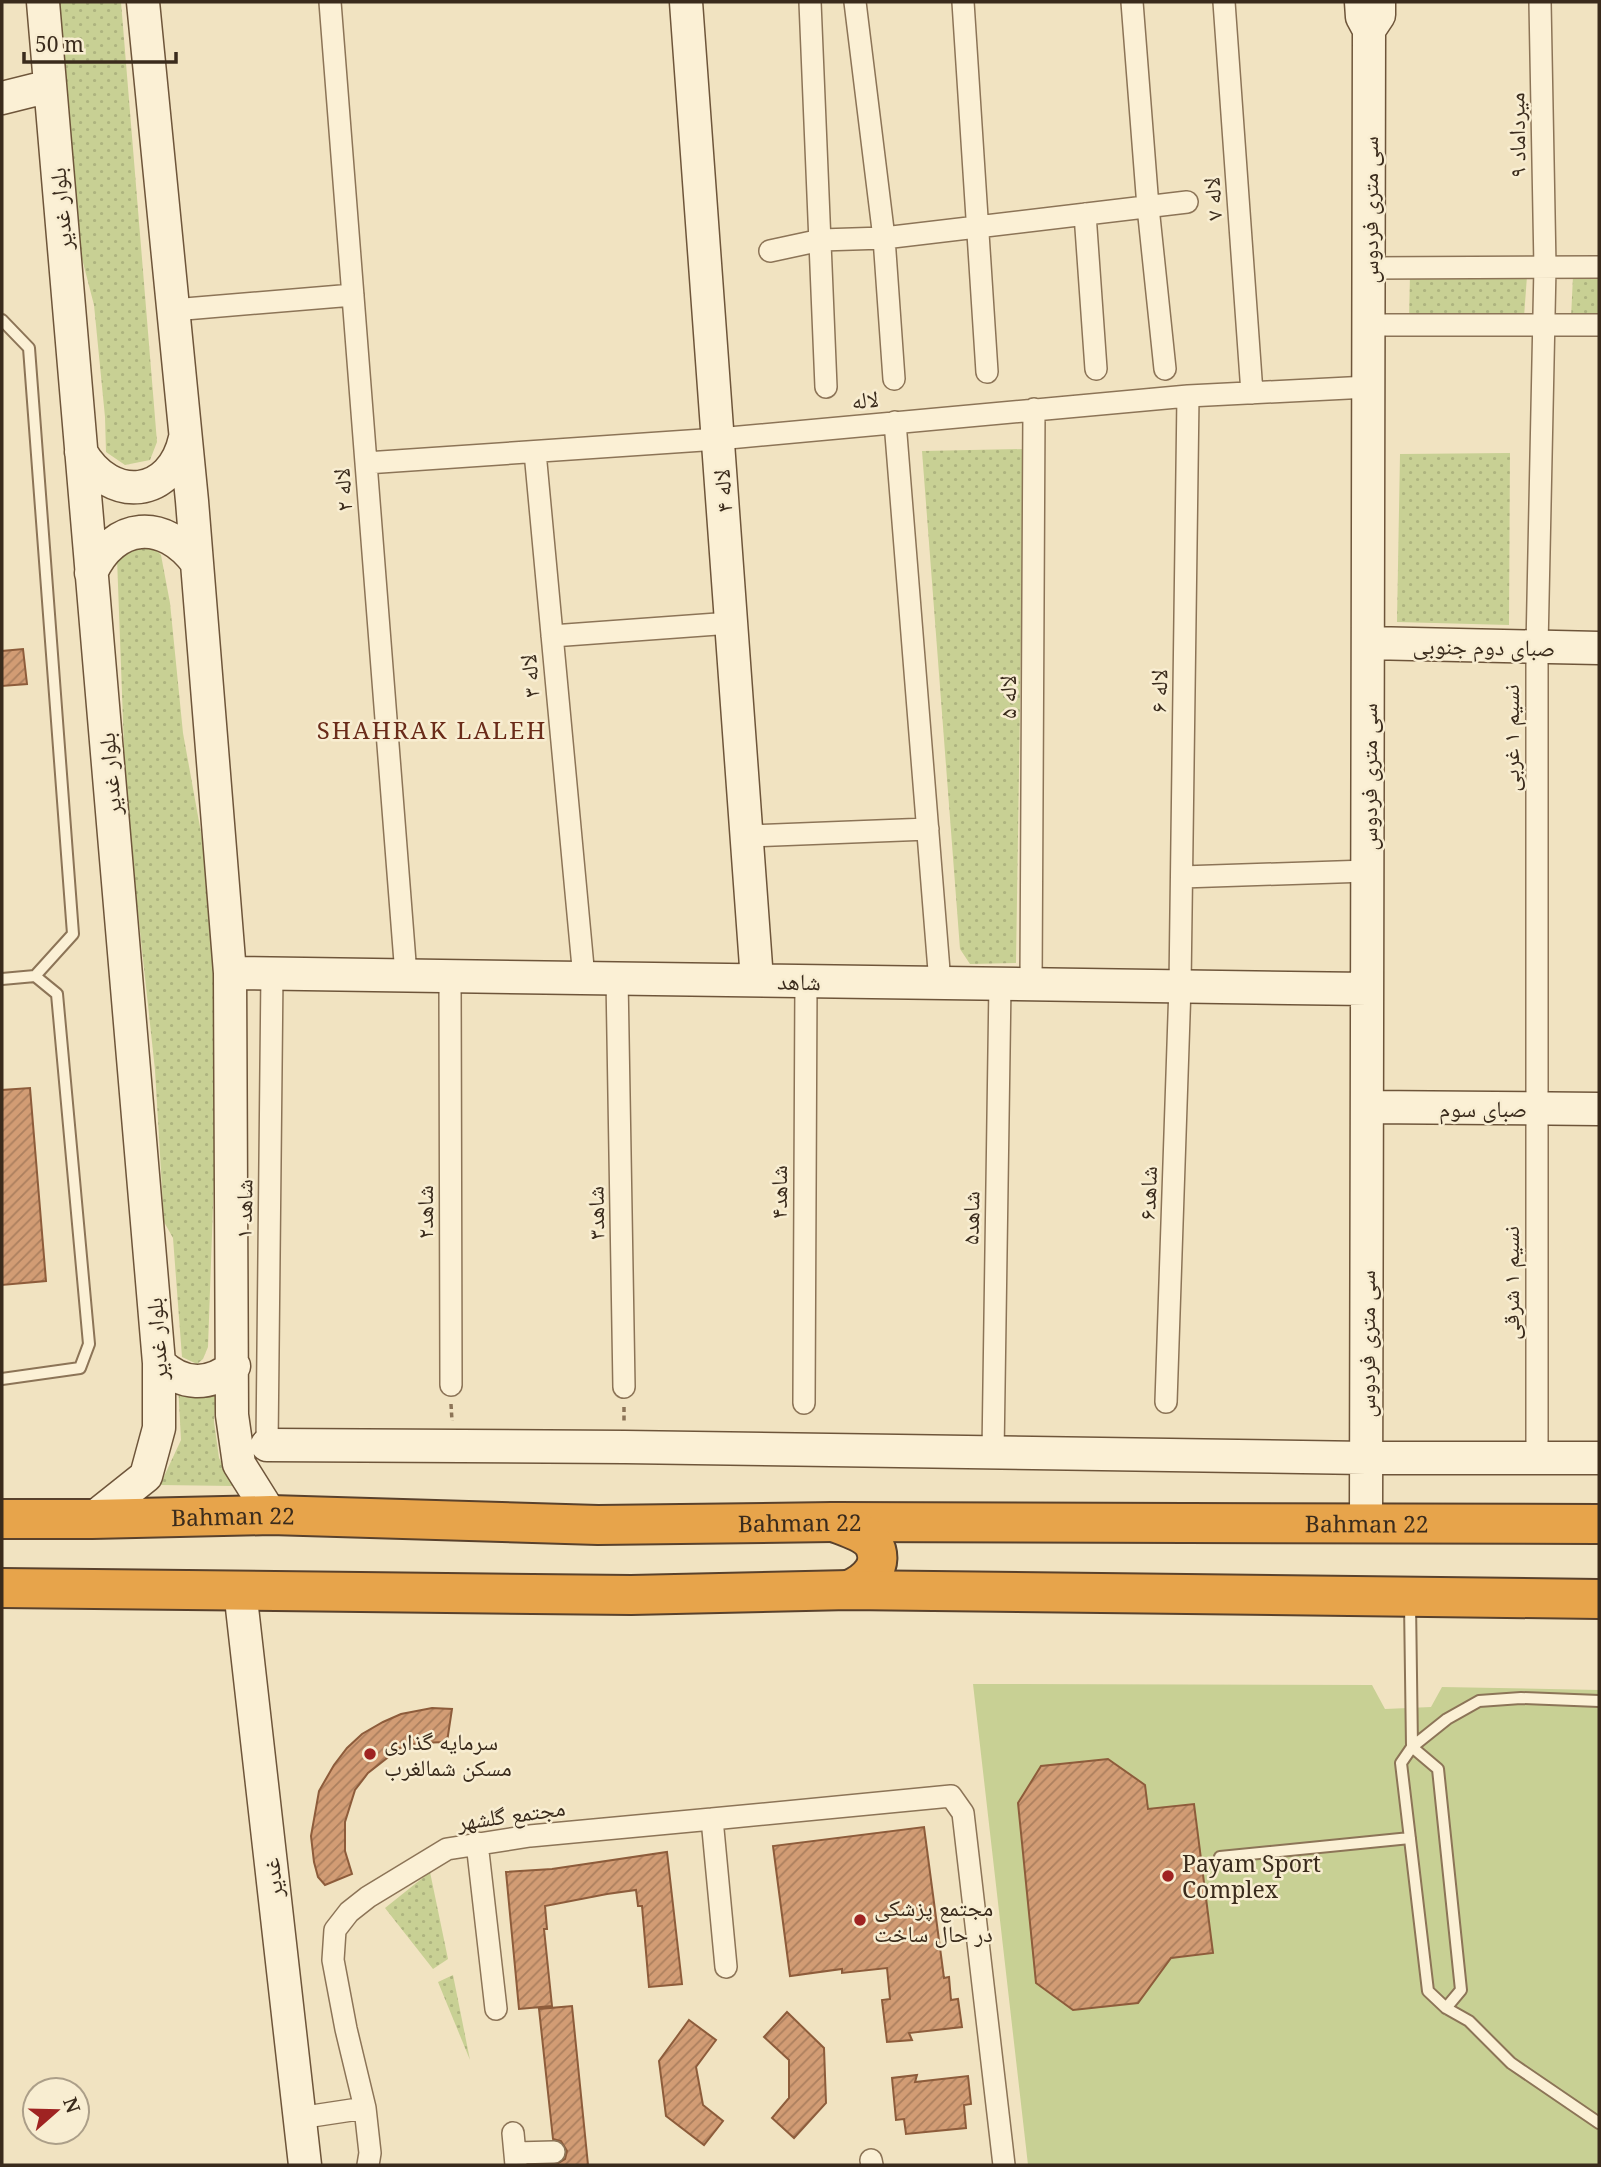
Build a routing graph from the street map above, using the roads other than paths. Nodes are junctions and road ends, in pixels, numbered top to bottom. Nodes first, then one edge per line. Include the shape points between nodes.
1 (43, 2) edge
2 (142, 2) edge
3 (330, 2) edge
4 (686, 2) edge
5 (810, 2) edge
6 (855, 2) edge
7 (964, 2) edge
8 (1132, 2) edge
9 (1224, 2) edge
10 (1540, 2) edge
11 (1370, 11) edge
12 (50, 86) junction
13 (2, 98) edge
14 (1187, 202) dead end
15 (1148, 207) junction
16 (1085, 214) junction
17 (977, 226) junction
18 (884, 238) junction
19 (821, 240) junction
20 (770, 251) dead end
21 (1545, 267) junction
22 (1599, 267) edge
23 (1368, 268) junction
24 (353, 295) junction
25 (173, 310) junction
26 (2, 320) edge
27 (1543, 325) junction
28 (1599, 325) edge
29 (1368, 326) junction
30 (1096, 369) dead end
31 (1165, 369) dead end
32 (987, 372) dead end
33 (894, 379) dead end
34 (826, 387) dead end
35 (1368, 387) junction
36 (1252, 393) junction
37 (1188, 397) junction
38 (1034, 409) junction
39 (895, 422) junction
40 (186, 436) junction
41 (718, 439) junction
42 (81, 452) junction
43 (535, 452) junction
44 (366, 463) junction
45 (197, 563) junction
46 (91, 573) junction
47 (731, 623) junction
48 (552, 636) junction
49 (1368, 643) junction
50 (1537, 647) junction
51 (1599, 648) edge
52 (928, 829) junction
53 (747, 836) junction
54 (1367, 871) junction
55 (1182, 877) junction
56 (230, 973) junction
57 (272, 973) junction
58 (406, 975) junction
59 (35, 976) junction
60 (450, 976) junction
61 (584, 978) junction
62 (617, 978) junction
63 (2, 979) edge
64 (757, 980) junction
65 (806, 981) junction
66 (940, 983) junction
67 (1000, 984) junction
68 (1031, 984) junction
69 (1180, 986) junction
70 (1367, 989) junction
71 (1367, 1107) junction
72 (1536, 1108) junction
73 (1599, 1108) edge
74 (159, 1363) junction
75 (234, 1366) junction
76 (2, 1379) edge
77 (451, 1385) road end
78 (624, 1387) road end
79 (1166, 1402) dead end
80 (804, 1403) dead end
81 (267, 1445) joint
82 (993, 1453) junction
83 (1366, 1458) junction
84 (1537, 1458) junction
85 (1599, 1458) edge
86 (271, 1515) junction
87 (2, 1519) edge
88 (92, 1519) junction
89 (834, 1522) junction
90 (1366, 1524) junction
91 (1599, 1524) edge
92 (2, 1588) edge
93 (240, 1590) junction
94 (849, 1590) junction
95 (1410, 1597) junction
96 (1599, 1599) edge
97 (1599, 1701) edge
98 (1412, 1747) junction
99 (712, 1819) junction
100 (1410, 1838) junction
101 (477, 1843) junction
102 (1220, 1857) dead end
103 (726, 1967) dead end
104 (1446, 2008) junction
105 (496, 2009) dead end
106 (365, 2108) junction
107 (299, 2118) junction
108 (1599, 2123) edge
109 (515, 2151) edge
110 (554, 2152) dead end
111 (305, 2165) edge
112 (368, 2165) edge
113 (1004, 2165) edge

1 - 12 main road, بلوار غدیر
2 - 25 main road
3 - 24 street, لاله ۲
4 - 41 main road, لاله ۴
5 - 19 street
6 - 18 street
7 - 17 street
8 - 15 street
9 - 36 street, لاله ۷
10 - 21 street, میرداماد ۹
11 - 23 main road, سی متری فردوس
12 - 13 main road
12 - 42 main road, بلوار غدیر
14 - 15 street
15 - 16 street
15 - 31 street
16 - 17 street
16 - 30 street
17 - 18 street
17 - 32 street
18 - 19 street
18 - 33 street
19 - 20 street
19 - 34 street
21 - 22 street
21 - 23 street
21 - 27 street, میرداماد ۹
23 - 29 main road, سی متری فردوس
24 - 25 street
24 - 44 street, لاله ۲
25 - 40 main road
26 - 59 lane via 29,348 74,934
27 - 28 street
27 - 29 street
27 - 50 street, نسیم ۱ غربی
29 - 35 main road, سی متری فردوس
35 - 36 street, لاله
35 - 49 main road, سی متری فردوس
36 - 37 street, لاله
37 - 38 street, لاله
37 - 55 street, لاله ۶
38 - 39 street, لاله
38 - 68 street, لاله ۵
39 - 41 street, لاله
39 - 52 street
40 - 42 main road via 172,470 140,487 104,480
40 - 45 main road
41 - 43 street, لاله
41 - 47 main road, لاله ۴
42 - 46 main road, بلوار غدیر
43 - 44 street, لاله
43 - 48 street, لاله ۳
44 - 58 street, لاله ۲
45 - 46 main road via 186,547 150,531 113,542
45 - 56 main road
46 - 74 main road, بلوار غدیر
47 - 48 street
47 - 53 main road, لاله ۴
48 - 61 street, لاله ۳
49 - 50 main road, صبای دوم جنوبی
49 - 54 main road, سی متری فردوس
50 - 51 main road, صبای دوم جنوبی
50 - 72 street, نسیم ۱ غربی
52 - 53 street
52 - 66 street
53 - 64 main road, لاله ۴
54 - 55 street
54 - 70 main road, سی متری فردوس
55 - 69 street, لاله ۶
56 - 57 main road, شاهد
56 - 75 main road
57 - 58 main road, شاهد
57 - 81 street, شاهد ۱
58 - 60 main road, شاهد
59 - 63 lane
59 - 76 lane via 57,994 89,1344 80,1368
60 - 61 main road, شاهد
60 - 77 street, شاهد۲
61 - 62 main road, شاهد
62 - 64 main road, شاهد
62 - 78 street, شاهد۳
64 - 65 main road, شاهد
65 - 66 main road, شاهد
65 - 80 street, شاهد۴
66 - 67 main road, شاهد
67 - 68 main road, شاهد
67 - 82 street, شاهد۵
68 - 69 main road, شاهد
69 - 70 main road, شاهد
69 - 79 street, شاهد۶
70 - 71 main road, سی متری فردوس
71 - 72 main road, صبای سوم
71 - 83 main road, سی متری فردوس
72 - 73 main road, صبای سوم
72 - 84 street, نسیم ۱ شرقی
74 - 75 main road via 175,1377 196,1382 210,1381
74 - 88 main road, بلوار غدیر via 159,1428 146,1476
75 - 86 main road via 232,1415 239,1464
81 - 82 main road
82 - 83 main road
83 - 84 main road
83 - 90 main road, سی متری فردوس
84 - 85 main road
86 - 88 highway, Bahman 22
86 - 89 highway, Bahman 22 via 598,1525
87 - 88 highway, Bahman 22
89 - 90 highway, Bahman 22
89 - 94 highway via 872,1542 878,1559 863,1584
90 - 91 highway, Bahman 22
92 - 93 highway
93 - 94 highway via 631,1595
93 - 107 main road, غدیر
94 - 95 highway
95 - 96 highway
95 - 98 lane
97 - 98 lane via 1479,1701
98 - 100 lane via 1401,1763
98 - 104 lane via 1438,1769 1461,1990
99 - 101 street, مجتمع گلشهر
99 - 103 street
99 - 113 street, مجتمع گلشهر via 951,1796 963,1813
100 - 102 lane
100 - 104 lane via 1427,1992
101 - 105 street
101 - 106 street, مجتمع گلشهر via 447,1849 368,1897 335,1930 333,1960
104 - 108 lane via 1469,2021 1521,2071
106 - 107 street
106 - 112 street, مجتمع گلشهر
107 - 111 main road, غدیر
109 - 110 street

